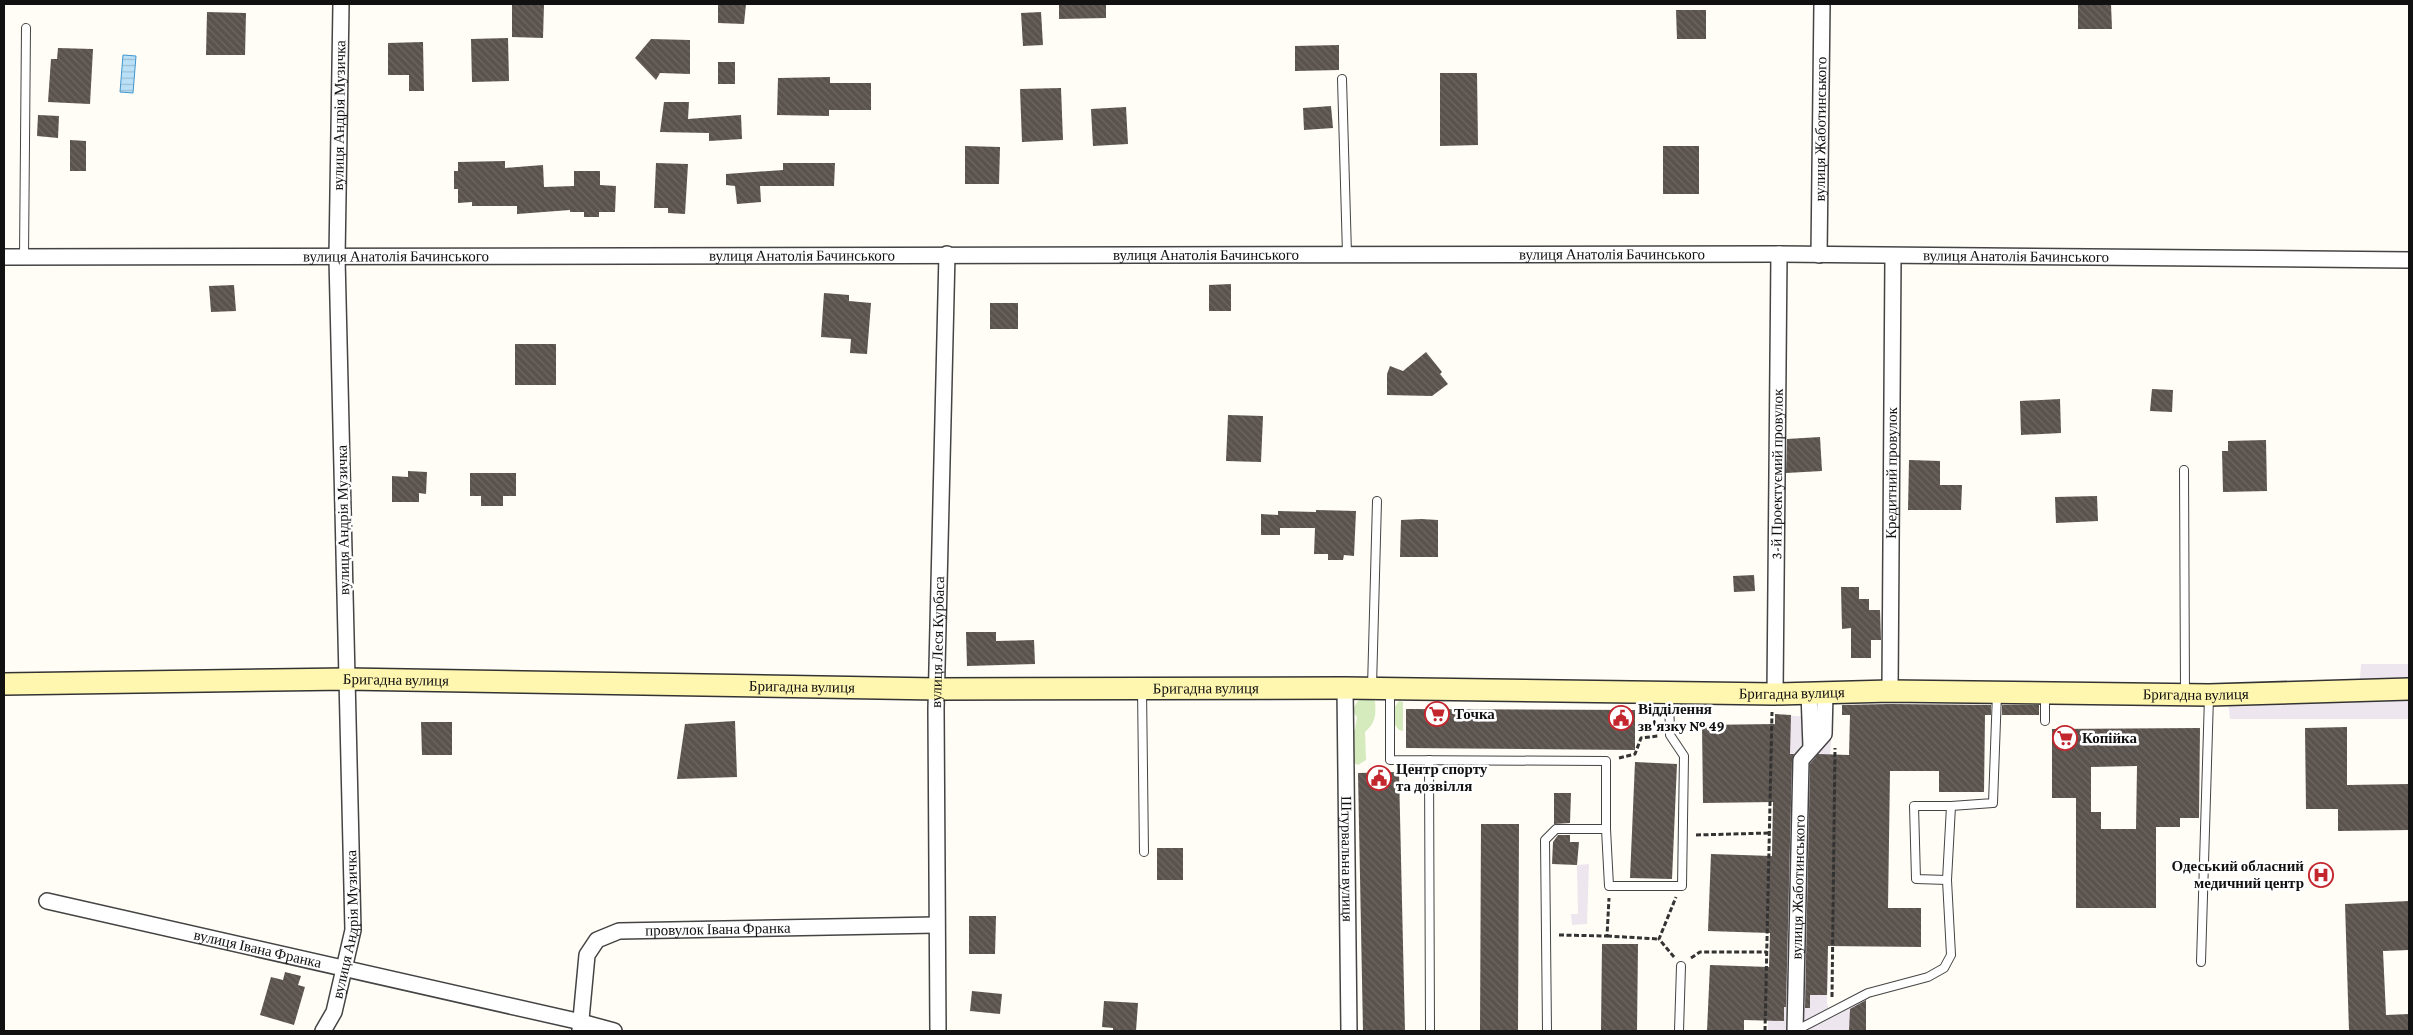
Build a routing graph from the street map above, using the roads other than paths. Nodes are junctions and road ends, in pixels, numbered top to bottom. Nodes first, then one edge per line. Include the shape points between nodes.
1 (341, 4) edge
2 (1822, 4) edge
3 (26, 28) dead end
4 (1342, 79) dead end
5 (947, 254) junction
6 (1347, 254) junction
7 (1779, 254) junction
8 (1819, 255) junction
9 (1894, 256) junction
10 (4, 257) edge
11 (24, 257) junction
12 (337, 258) junction
13 (2409, 260) edge
14 (2184, 470) dead end
15 (1377, 501) dead end
16 (347, 679) junction
17 (4, 684) edge
18 (1345, 688) junction
19 (936, 689) junction
20 (1142, 689) junction
21 (1381, 689) junction
22 (2409, 689) edge
23 (1890, 691) junction
24 (1997, 692) junction
25 (1669, 693) junction
26 (1817, 693) junction
27 (2044, 693) junction
28 (1774, 694) junction
29 (2185, 695) junction
30 (2209, 695) junction
31 (2045, 721) dead end
32 (1429, 760) junction
33 (1952, 806) junction
34 (1606, 829) junction
35 (1144, 852) dead end
36 (1947, 880) junction
37 (47, 901) dead end
38 (936, 925) junction
39 (2201, 962) dead end
40 (1681, 966) road end
41 (345, 968) junction
42 (580, 1026) edge
43 (323, 1031) edge
44 (614, 1031) edge
45 (938, 1031) edge
46 (1349, 1031) edge
47 (1430, 1031) edge
48 (1547, 1031) edge
49 (1679, 1031) edge
50 (1795, 1031) edge

1 - 12 street, вулиця Андрія Музичка
2 - 8 street, вулиця Жаботинського
3 - 11 lane
4 - 6 lane
5 - 6 street, вулиця Анатолія Бачинського
5 - 12 street, вулиця Анатолія Бачинського
5 - 19 street, вулиця Леся Курбаса
6 - 7 street, вулиця Анатолія Бачинського
7 - 8 street, вулиця Анатолія Бачинського
7 - 28 street, 3-й Проектуємий провулок
8 - 9 street, вулиця Анатолія Бачинського
9 - 13 street, вулиця Анатолія Бачинського
9 - 23 street, Кредитний провулок
10 - 11 street, вулиця Анатолія Бачинського
11 - 12 street, вулиця Анатолія Бачинського
12 - 16 street, вулиця Андрія Музичка
14 - 29 lane
15 - 21 lane
16 - 17 street, Бригадна вулиця
16 - 19 street, Бригадна вулиця
16 - 41 street, вулиця Андрія Музичка via 353,930
18 - 20 street, Бригадна вулиця
18 - 21 street, Бригадна вулиця
18 - 46 street, Штурвальна вулиця
19 - 20 street, Бригадна вулиця
19 - 38 street, вулиця Леся Курбаса
20 - 35 lane
21 - 25 street, Бригадна вулиця
21 - 32 lane via 1390,760
22 - 30 street, Бригадна вулиця
23 - 24 street, Бригадна вулиця
23 - 26 street, Бригадна вулиця
24 - 27 street, Бригадна вулиця
24 - 33 lane via 1993,803
25 - 28 street, Бригадна вулиця
25 - 34 lane via 1670,735 1684,756 1682,886 1609,886
26 - 28 street, Бригадна вулиця
26 - 50 street, вулиця Жаботинського via 1824,734 1801,760
27 - 29 street, Бригадна вулиця
27 - 31 lane
29 - 30 street, Бригадна вулиця
30 - 39 lane
32 - 34 lane via 1606,761
32 - 47 lane
33 - 36 lane
33 - 36 lane via 1914,806 1916,879
34 - 48 lane via 1556,829 1545,840
36 - 50 lane via 1951,955 1944,968 1928,977 1868,994
37 - 41 street, вулиця Івана Франка
38 - 42 street, провулок Івана Франка via 619,931 597,940 587,955
38 - 45 street, вулиця Леся Курбаса
40 - 49 lane
41 - 42 street, вулиця Івана Франка
41 - 43 street, вулиця Андрія Музичка via 334,1012
42 - 44 street, вулиця Івана Франка

